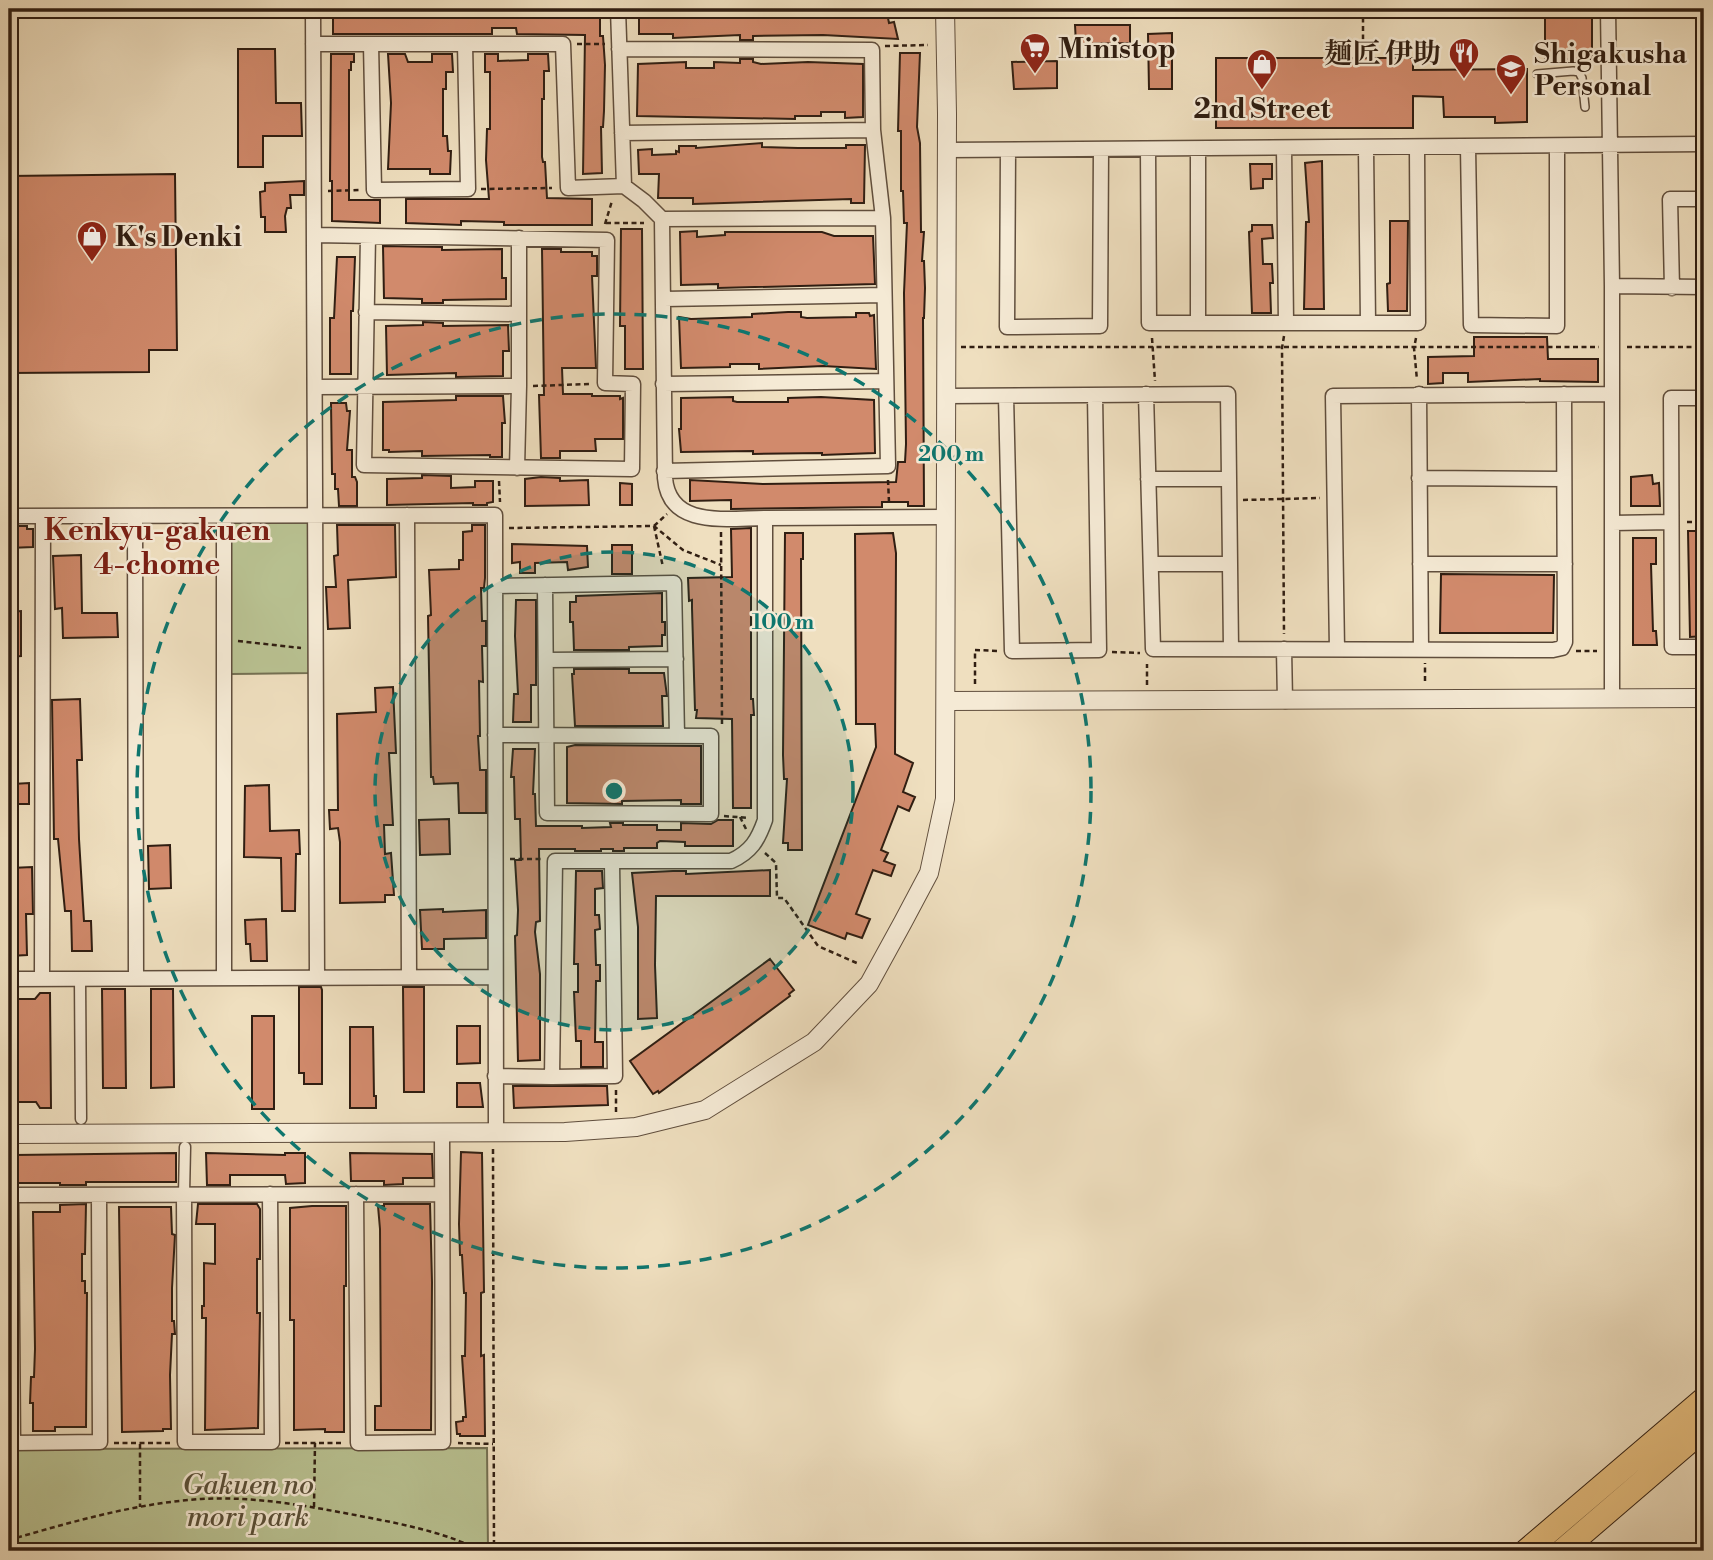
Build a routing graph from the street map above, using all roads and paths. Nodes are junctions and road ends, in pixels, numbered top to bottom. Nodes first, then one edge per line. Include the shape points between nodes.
1 (313, 9) edge
2 (618, 9) edge
3 (945, 9) edge
4 (1363, 9) edge
5 (1608, 9) edge
6 (313, 44) junction
7 (371, 44) junction
8 (465, 44) junction
9 (563, 44) junction
10 (928, 44) dead end
11 (616, 47) junction
12 (872, 50) junction
13 (1363, 58) dead end
14 (1537, 74) dead end
15 (1585, 107) dead end
16 (873, 130) junction
17 (622, 133) junction
18 (1704, 144) edge
19 (1610, 145) junction
20 (1558, 146) junction
21 (1468, 147) junction
22 (1284, 148) junction
23 (1366, 148) junction
24 (1417, 148) junction
25 (1101, 149) junction
26 (1147, 149) junction
27 (1198, 149) junction
28 (947, 150) junction
29 (1008, 150) junction
30 (619, 187) junction
31 (568, 188) junction
32 (468, 189) junction
33 (374, 190) junction
34 (314, 191) junction
35 (1704, 199) edge
36 (883, 218) junction
37 (656, 221) junction
38 (606, 223) junction
39 (314, 235) junction
40 (368, 236) junction
41 (519, 238) junction
42 (601, 240) junction
43 (1612, 286) junction
44 (1704, 287) edge
45 (1672, 288) junction
46 (884, 295) junction
47 (664, 299) junction
48 (366, 312) junction
49 (519, 314) junction
50 (1198, 323) junction
51 (1286, 323) junction
52 (1368, 323) junction
53 (960, 347) dead end
54 (1154, 347) junction
55 (1602, 347) dead end
56 (1621, 347) dead end
57 (1704, 347) edge
58 (1282, 348) junction
59 (1414, 348) junction
60 (886, 381) junction
61 (605, 383) junction
62 (663, 384) junction
63 (519, 386) junction
64 (315, 387) junction
65 (365, 387) junction
66 (1151, 394) junction
67 (1419, 394) junction
68 (1564, 394) junction
69 (1612, 394) junction
70 (1095, 395) junction
71 (947, 396) junction
72 (1006, 396) junction
73 (1704, 398) edge
74 (888, 466) junction
75 (499, 467) junction
76 (517, 468) junction
77 (664, 471) junction
78 (1419, 478) junction
79 (1149, 479) junction
80 (1229, 479) junction
81 (1564, 479) junction
82 (1335, 498) junction
83 (1229, 500) junction
84 (1283, 500) junction
85 (315, 515) junction
86 (407, 515) junction
87 (9, 516) edge
88 (43, 516) junction
89 (135, 516) junction
90 (225, 516) junction
91 (890, 517) junction
92 (945, 517) junction
93 (765, 518) junction
94 (721, 519) junction
95 (495, 521) junction
96 (1671, 522) junction
97 (1612, 523) junction
98 (654, 526) junction
99 (1151, 564) junction
100 (1230, 564) junction
101 (1420, 564) junction
102 (1565, 564) junction
103 (721, 565) junction
104 (664, 583) junction
105 (545, 585) junction
106 (495, 586) junction
107 (224, 639) junction
108 (1704, 647) edge
109 (1562, 648) junction
110 (316, 649) junction
111 (1231, 649) junction
112 (1284, 649) junction
113 (1337, 649) junction
114 (1423, 649) junction
115 (1099, 650) junction
116 (1012, 651) junction
117 (1612, 651) junction
118 (676, 659) junction
119 (546, 660) junction
120 (1425, 691) dead end
121 (975, 692) dead end
122 (1612, 698) junction
123 (1704, 698) edge
124 (1147, 700) junction
125 (946, 701) junction
126 (1285, 701) junction
127 (722, 734) dead end
128 (495, 736) junction
129 (547, 736) junction
130 (677, 736) junction
131 (724, 816) dead end
132 (765, 820) junction
133 (755, 844) junction
134 (495, 859) junction
135 (555, 861) junction
136 (612, 863) junction
137 (862, 965) dead end
138 (317, 977) junction
139 (409, 977) junction
140 (495, 977) junction
141 (42, 978) junction
142 (80, 978) junction
143 (136, 978) junction
144 (224, 978) junction
145 (9, 979) edge
146 (495, 1076) junction
147 (615, 1076) junction
148 (552, 1077) junction
149 (616, 1115) dead end
150 (81, 1119) dead end
151 (9, 1133) edge
152 (442, 1133) junction
153 (494, 1139) junction
154 (185, 1147) dead end
155 (270, 1194) junction
156 (356, 1194) junction
157 (442, 1194) junction
158 (10, 1195) edge
159 (99, 1195) junction
160 (184, 1195) junction
161 (1704, 1399) edge
162 (1704, 1429) edge
163 (100, 1442) junction
164 (185, 1442) junction
165 (443, 1442) junction
166 (140, 1443) junction
167 (272, 1443) junction
168 (315, 1443) junction
169 (358, 1443) junction
170 (493, 1444) junction
171 (140, 1507) junction
172 (314, 1507) junction
173 (9, 1540) edge
174 (482, 1551) edge
175 (494, 1551) edge
176 (1525, 1551) edge
177 (1562, 1551) edge

1 - 6 street
2 - 11 street
3 - 28 street
4 - 13 path
5 - 19 street
6 - 7 street
6 - 34 street
7 - 8 street
7 - 33 street
8 - 9 street
8 - 32 street
9 - 11 path
9 - 31 street
10 - 12 path
11 - 12 street
11 - 17 street
12 - 16 street
14 - 15 lane via 1579,72
16 - 17 street
16 - 36 street
17 - 30 street
18 - 19 street
19 - 20 street
19 - 43 street
20 - 21 street
20 - 21 street via 1557,326 1471,326
21 - 24 street
22 - 23 street
22 - 27 street
22 - 51 street
23 - 24 street
23 - 52 street
24 - 52 street via 1419,323
25 - 26 street
25 - 29 street
25 - 29 street via 1100,326 1007,327
26 - 27 street
26 - 50 street via 1149,323
27 - 50 street
28 - 29 street
28 - 71 street
30 - 31 street
30 - 37 street via 644,201
30 - 38 path
31 - 32 path
32 - 33 street
33 - 34 path
34 - 39 street
35 - 45 street via 1670,199
36 - 37 street
36 - 46 street
37 - 38 path
37 - 47 street
38 - 42 path
39 - 40 street
39 - 64 street
40 - 41 street
40 - 48 street
41 - 42 street
41 - 49 street
42 - 61 street via 607,240
43 - 45 street
43 - 69 street
44 - 45 street
46 - 47 street
46 - 60 street
47 - 62 street
48 - 49 street
48 - 65 street
49 - 63 street
50 - 51 street
51 - 52 street
53 - 54 path
54 - 58 path
54 - 66 path
55 - 59 path
56 - 57 path
58 - 59 path
58 - 84 path
59 - 67 path
60 - 62 street
60 - 74 street
61 - 63 path
61 - 76 street via 633,384 632,469
62 - 77 street
63 - 65 street
63 - 76 street
64 - 65 street
64 - 85 street
65 - 75 street via 364,465
66 - 70 street
66 - 79 street
66 - 80 street via 1228,394
67 - 68 street
67 - 78 street
67 - 82 street via 1333,396
68 - 69 street
68 - 81 street
69 - 97 street
70 - 72 street
70 - 115 street
71 - 72 street
71 - 92 street
72 - 116 street
73 - 96 street via 1671,398
74 - 77 street
74 - 91 path
75 - 76 street
75 - 95 path via 500,507
77 - 94 street via 665,486 676,506 699,517
78 - 81 street
78 - 101 street
79 - 80 street
79 - 99 street
80 - 83 street
81 - 102 street
82 - 84 path
82 - 113 street
83 - 84 path
83 - 100 street
84 - 112 path
85 - 86 street
85 - 90 street
85 - 110 street
86 - 95 street
86 - 139 street
87 - 88 street
88 - 89 street
88 - 141 street
89 - 90 street
89 - 143 street
90 - 107 street
91 - 92 street
91 - 93 street
92 - 125 street
93 - 94 street
93 - 132 street
94 - 103 path
95 - 98 path
95 - 106 street
96 - 97 street
96 - 108 street via 1672,647
97 - 117 street
98 - 103 path via 683,550
98 - 104 path
99 - 100 street
99 - 111 street via 1153,649
100 - 111 street
101 - 102 street
101 - 114 street
102 - 109 street
103 - 127 path
104 - 105 street
104 - 118 street via 674,583
105 - 106 street
105 - 119 street
106 - 128 street
107 - 110 path
107 - 144 street
109 - 114 street
109 - 117 path
110 - 138 street
111 - 112 street
112 - 113 street
112 - 126 street
113 - 114 street
114 - 120 path
115 - 116 street
115 - 124 path via 1147,653
116 - 121 path via 975,650
117 - 122 street
118 - 119 street
118 - 130 street
119 - 129 street
122 - 123 street
122 - 126 street
124 - 125 street
124 - 126 street
125 - 153 street via 946,799 929,873 869,984 814,1042 705,1110 636,1127
128 - 129 street
128 - 134 street
129 - 130 street
129 - 130 street via 547,813 711,814 711,736
131 - 132 path
132 - 133 street
133 - 136 street via 731,861
133 - 137 path via 776,863 777,898 784,898 818,946
134 - 135 path
134 - 140 street
135 - 136 street
135 - 148 street
136 - 147 street
138 - 139 street
138 - 144 street
139 - 140 street
140 - 146 street
141 - 142 street
141 - 145 street
142 - 143 street
142 - 150 street
143 - 144 street
146 - 148 street
146 - 153 street
147 - 148 street
147 - 149 path
151 - 152 street
152 - 153 street
152 - 157 street
153 - 170 path
154 - 160 street
155 - 156 street
155 - 160 street
155 - 167 street
156 - 157 street
156 - 169 street
157 - 165 street
158 - 159 street
158 - 163 street via 13,1443
159 - 160 street
159 - 163 street
160 - 164 street
161 - 176 main road
162 - 177 main road
163 - 166 path
164 - 166 path
164 - 167 street
165 - 169 street
165 - 170 path
166 - 171 path
167 - 168 path
168 - 169 path
168 - 172 path
170 - 175 path
171 - 172 path via 217,1499
171 - 173 path
172 - 174 path via 417,1528

